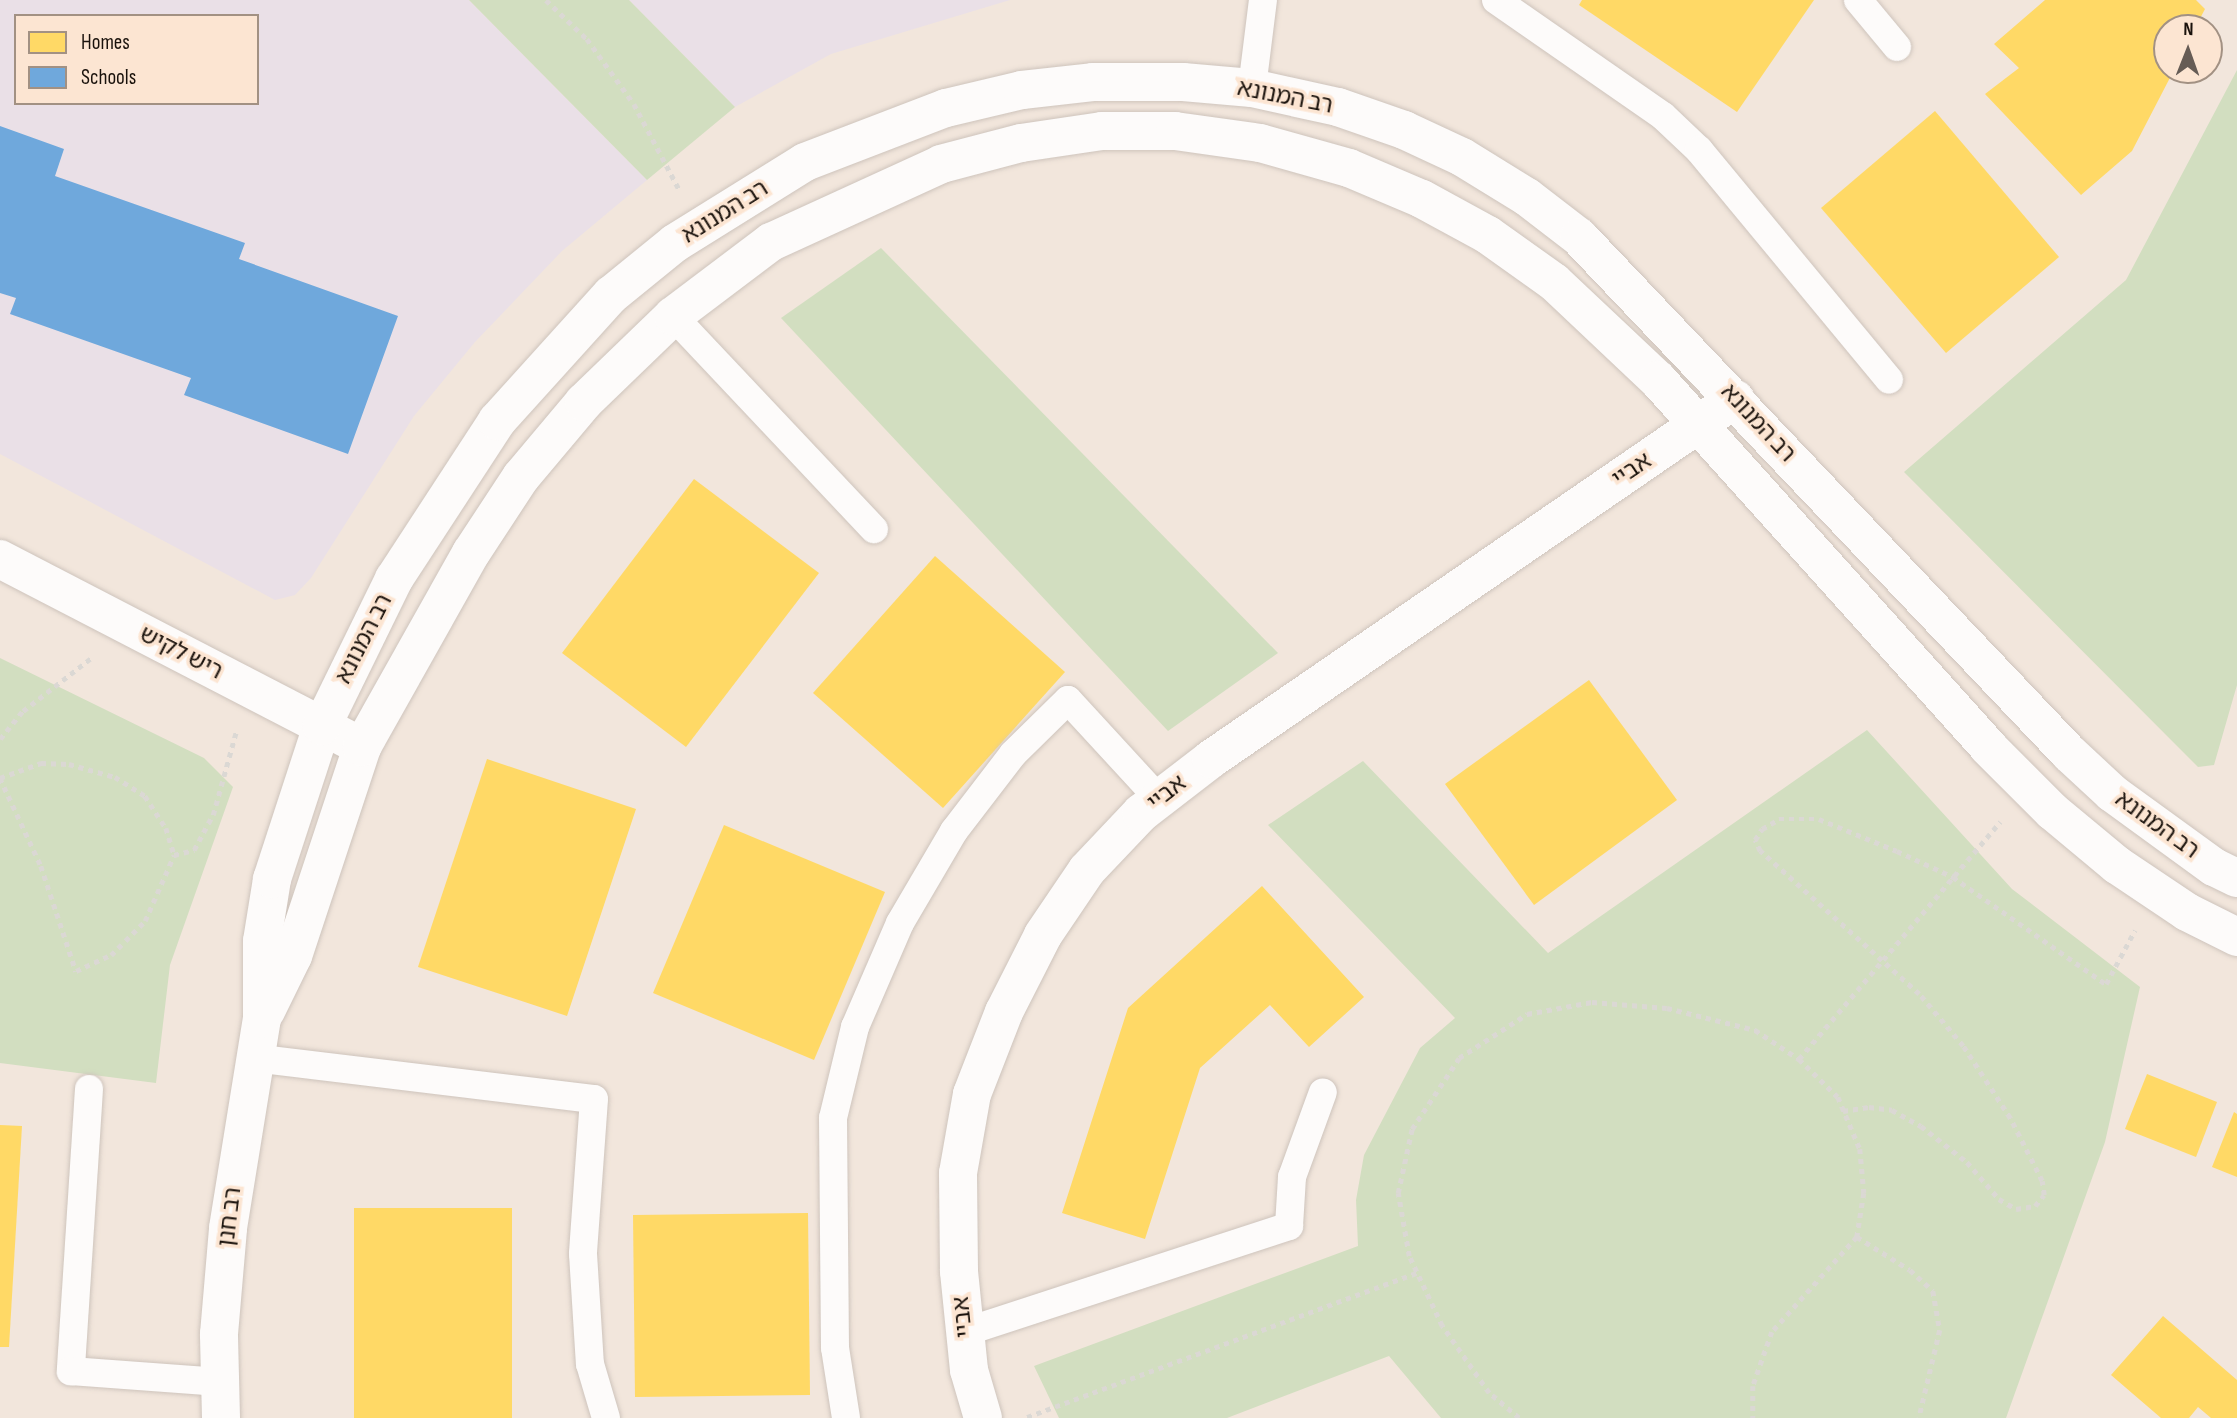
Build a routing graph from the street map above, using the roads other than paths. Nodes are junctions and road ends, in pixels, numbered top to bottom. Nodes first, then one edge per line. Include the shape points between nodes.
1 (1262, 0) edge
2 (1496, 0) edge
3 (1858, 0) edge
4 (1897, 47) dead end
5 (1252, 88) junction
6 (673, 316) junction
7 (1889, 380) dead end
8 (1735, 399) junction
9 (1698, 425) junction
10 (874, 529) dead end
11 (0, 559) edge
12 (321, 726) junction
13 (362, 747) junction
14 (1160, 799) junction
15 (2237, 878) edge
16 (2237, 937) edge
17 (262, 1019) junction
18 (254, 1058) junction
19 (89, 1089) dead end
20 (1323, 1091) dead end
21 (965, 1332) junction
22 (220, 1400) edge
23 (606, 1418) edge
24 (846, 1418) edge
25 (983, 1418) edge

1 - 5 lane
2 - 7 lane via 1585,58 1663,116 1699,150
3 - 4 lane
5 - 8 street, רב המנונא via 1338,107 1404,130 1527,197 1579,237
5 - 12 street, רב המנונא via 1093,82 1022,90 946,108 805,162 699,227 611,295 497,421 394,579
6 - 9 street, רב המנונא via 771,242 941,164 1021,143 1101,131 1175,131 1261,143 1349,168 1422,199 1488,235 1554,282 1658,380
6 - 10 lane
6 - 13 street, רב המנונא via 584,402 521,477 420,639
8 - 9 street, אביי
8 - 15 street, רב המנונא via 2069,753 2112,793
9 - 14 street, אביי via 1211,759
9 - 16 street, רב המנונא via 2029,787 2117,865
11 - 12 street, ריש לקיש
12 - 13 street, ריש לקיש
12 - 17 street, רב חנן via 272,879 262,941
13 - 17 street, רב חנן via 293,956
14 - 21 street, אביי via 1087,870 1043,934 1004,1012 972,1094 958,1173
14 - 24 lane via 1068,700 1013,754 954,831 900,923 855,1027 833,1118 835,1348
17 - 18 street, רב חנן
18 - 22 street, רב חנן via 228,1228 219,1334
18 - 23 lane via 594,1099 583,1254 590,1364
19 - 22 lane via 71,1371
20 - 21 lane via 1292,1177 1289,1226
21 - 25 street, אביי via 969,1370

